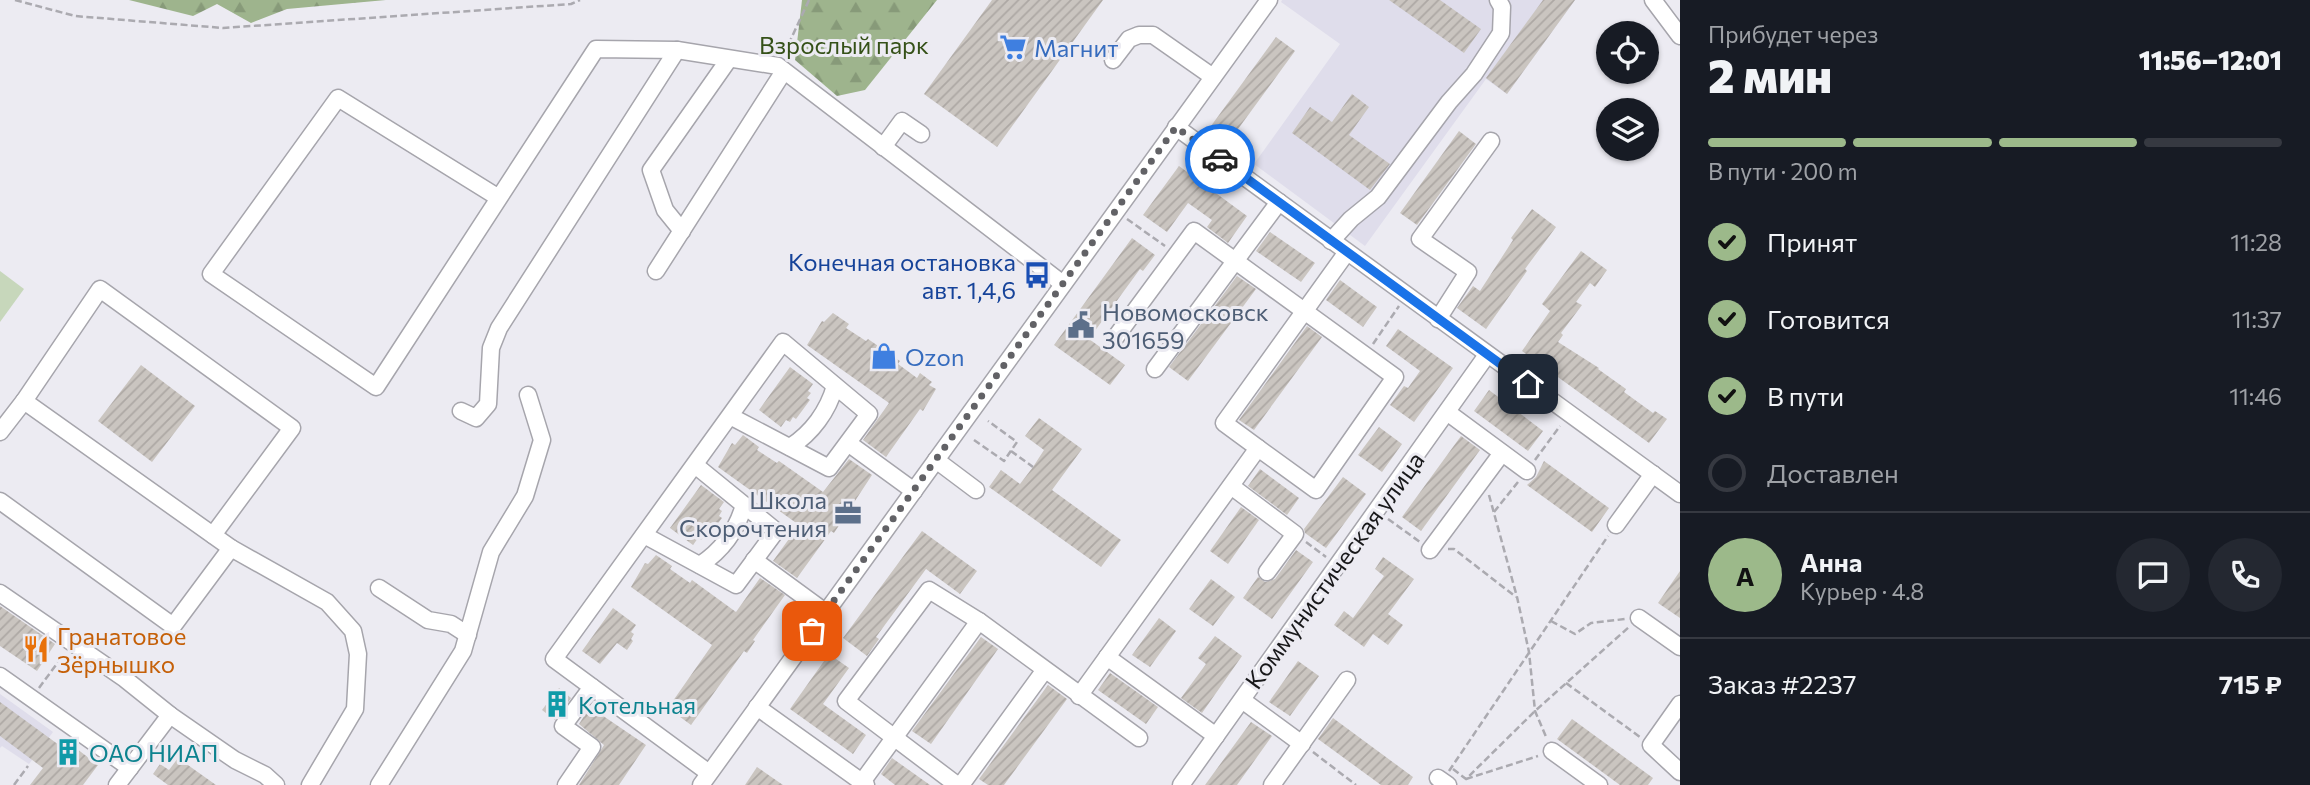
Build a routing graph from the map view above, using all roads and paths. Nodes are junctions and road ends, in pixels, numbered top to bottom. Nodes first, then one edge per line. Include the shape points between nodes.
1 (15, 0) edge
2 (580, 0) edge
3 (809, 0) edge
4 (1269, 0) edge
5 (1498, 0) edge
6 (1653, 0) edge
7 (1680, 36) edge
8 (677, 50) junction
9 (729, 59) junction
10 (1114, 60) dead end
11 (781, 69) junction
12 (1213, 77) junction
13 (1176, 127) junction
14 (921, 134) dead end
15 (1491, 141) dead end
16 (883, 146) junction
17 (499, 198) junction
18 (1279, 202) junction
19 (1116, 211) junction
20 (682, 231) junction
21 (1331, 240) junction
22 (1347, 252) junction
23 (1177, 254) junction
24 (1235, 261) junction
25 (656, 271) dead end
26 (1063, 284) junction
27 (1407, 296) junction
28 (1304, 311) junction
29 (1438, 319) junction
30 (1115, 338) dead end
31 (1364, 355) junction
32 (1487, 355) junction
33 (1155, 369) dead end
34 (835, 386) junction
35 (528, 395) dead end
36 (24, 401) junction
37 (461, 411) dead end
38 (1447, 412) junction
39 (730, 416) junction
40 (988, 421) dead end
41 (0, 432) edge
42 (974, 440) dead end
43 (848, 443) junction
44 (790, 447) junction
45 (1258, 448) junction
46 (1011, 451) junction
47 (1502, 453) junction
48 (936, 460) junction
49 (695, 465) junction
50 (1032, 467) dead end
51 (1527, 471) dead end
52 (1653, 474) junction
53 (1483, 478) junction
54 (1231, 486) junction
55 (975, 489) dead end
56 (914, 491) junction
57 (1680, 494) edge
58 (0, 501) edge
59 (744, 505) junction
60 (1377, 511) junction
61 (1616, 525) joint
62 (1295, 534) junction
63 (644, 535) junction
64 (213, 536) junction
65 (231, 548) junction
66 (1430, 550) junction
67 (754, 560) junction
68 (700, 565) junction
69 (1338, 566) junction
70 (1267, 572) dead end
71 (379, 588) dead end
72 (0, 593) edge
73 (1517, 597) junction
74 (825, 612) junction
75 (1639, 618) junction
76 (979, 621) junction
77 (1550, 621) junction
78 (468, 635) junction
79 (72, 643) junction
80 (1680, 647) edge
81 (1529, 652) junction
82 (1107, 657) junction
83 (1044, 671) junction
84 (0, 676) edge
85 (1347, 680) dead end
86 (1566, 683) junction
87 (592, 687) junction
88 (1079, 696) junction
89 (32, 698) junction
90 (1242, 700) junction
91 (1680, 704) edge
92 (757, 707) junction
93 (1535, 711) junction
94 (170, 715) junction
95 (1216, 736) junction
96 (894, 737) junction
97 (1139, 738) dead end
98 (1301, 744) junction
99 (1651, 745) junction
100 (1552, 751) junction
101 (28, 766) dead end
102 (130, 768) junction
103 (1680, 772) edge
104 (1446, 777) edge
105 (705, 779) edge
106 (1466, 779) junction
107 (856, 782) edge
108 (15, 785) edge
109 (117, 785) edge
110 (275, 785) edge
111 (310, 785) edge
112 (379, 785) edge
113 (566, 785) edge
114 (959, 785) edge
115 (1181, 785) edge
116 (1272, 785) edge
117 (1356, 785) edge
118 (1599, 785) edge

1 - 2 path via 75,16 223,28
3 - 11 path
4 - 12 street
5 - 21 street via 1501,33 1474,74 1378,197
6 - 7 street
8 - 9 street
8 - 17 street via 596,49
8 - 37 street via 499,328 491,348 488,404 475,418
9 - 11 street
9 - 20 street via 651,170 665,210
10 - 12 street via 1129,39 1153,35
11 - 16 street
11 - 20 street
12 - 13 street
13 - 18 street
13 - 19 street
14 - 16 street via 902,121
15 - 29 street via 1420,239 1468,272
16 - 26 street
17 - 17 street via 376,387 211,274 338,98
18 - 21 street
18 - 24 street
19 - 23 path
19 - 26 street
20 - 25 street
21 - 22 street
22 - 27 street
22 - 28 street
23 - 24 street via 1194,231
23 - 30 street
24 - 28 street
24 - 33 street
26 - 48 street
27 - 29 street
27 - 31 path
28 - 31 street
28 - 45 street via 1224,423
29 - 32 street
31 - 45 street via 1395,377 1316,490
32 - 38 street, Коммунистическая улица
32 - 52 street
34 - 39 street via 783,342
34 - 43 street via 869,414
34 - 44 street via 830,403 805,437
35 - 78 street via 542,440 525,496 491,552
36 - 41 street
36 - 64 street
36 - 64 street via 100,289 292,428
38 - 47 street
38 - 60 street, Коммунистическая улица
39 - 44 street
39 - 49 street
40 - 46 path via 1017,442
42 - 46 path via 1003,461
43 - 44 street via 830,468
43 - 56 street
45 - 54 street
46 - 50 path
47 - 51 street
47 - 53 street
48 - 55 street
48 - 56 street
49 - 59 street
49 - 63 street
52 - 57 street
52 - 61 street
53 - 66 street
53 - 73 path
54 - 62 street
54 - 82 street
56 - 74 street
58 - 65 street via 173,626
59 - 67 street via 776,531
59 - 68 street via 740,521 715,556
60 - 66 path
60 - 69 street, Коммунистическая улица
61 - 77 path
62 - 69 path
62 - 70 street
63 - 68 street
63 - 87 street via 554,659
64 - 65 street
65 - 111 street via 327,602 353,631 358,654 355,709
66 - 73 path via 1454,549
67 - 68 street via 736,585
67 - 74 street
69 - 90 street, Коммунистическая улица
71 - 78 street via 428,620 451,624
72 - 79 street
73 - 81 path
74 - 92 street
75 - 77 path via 1591,623 1575,634
75 - 80 street
75 - 86 path
76 - 83 street
76 - 96 street
76 - 96 street via 929,590 846,701
77 - 81 path
78 - 112 street via 463,651
79 - 89 path
79 - 94 street
81 - 93 path
81 - 104 path
82 - 88 street
82 - 95 street
83 - 88 street
83 - 114 street
84 - 89 street
85 - 98 street
86 - 93 path
86 - 99 path
87 - 105 street
87 - 113 street via 563,726 592,747
88 - 97 street
89 - 102 street
90 - 95 street, Коммунистическая улица
90 - 98 street
91 - 99 street
92 - 105 street
92 - 107 street
93 - 100 path
93 - 106 path
94 - 102 street
94 - 110 street
95 - 115 street, Коммунистическая улица
96 - 107 street
96 - 114 street
98 - 116 street
98 - 117 path
99 - 103 street
100 - 106 path
100 - 118 street
101 - 108 path
102 - 109 street
104 - 106 path

